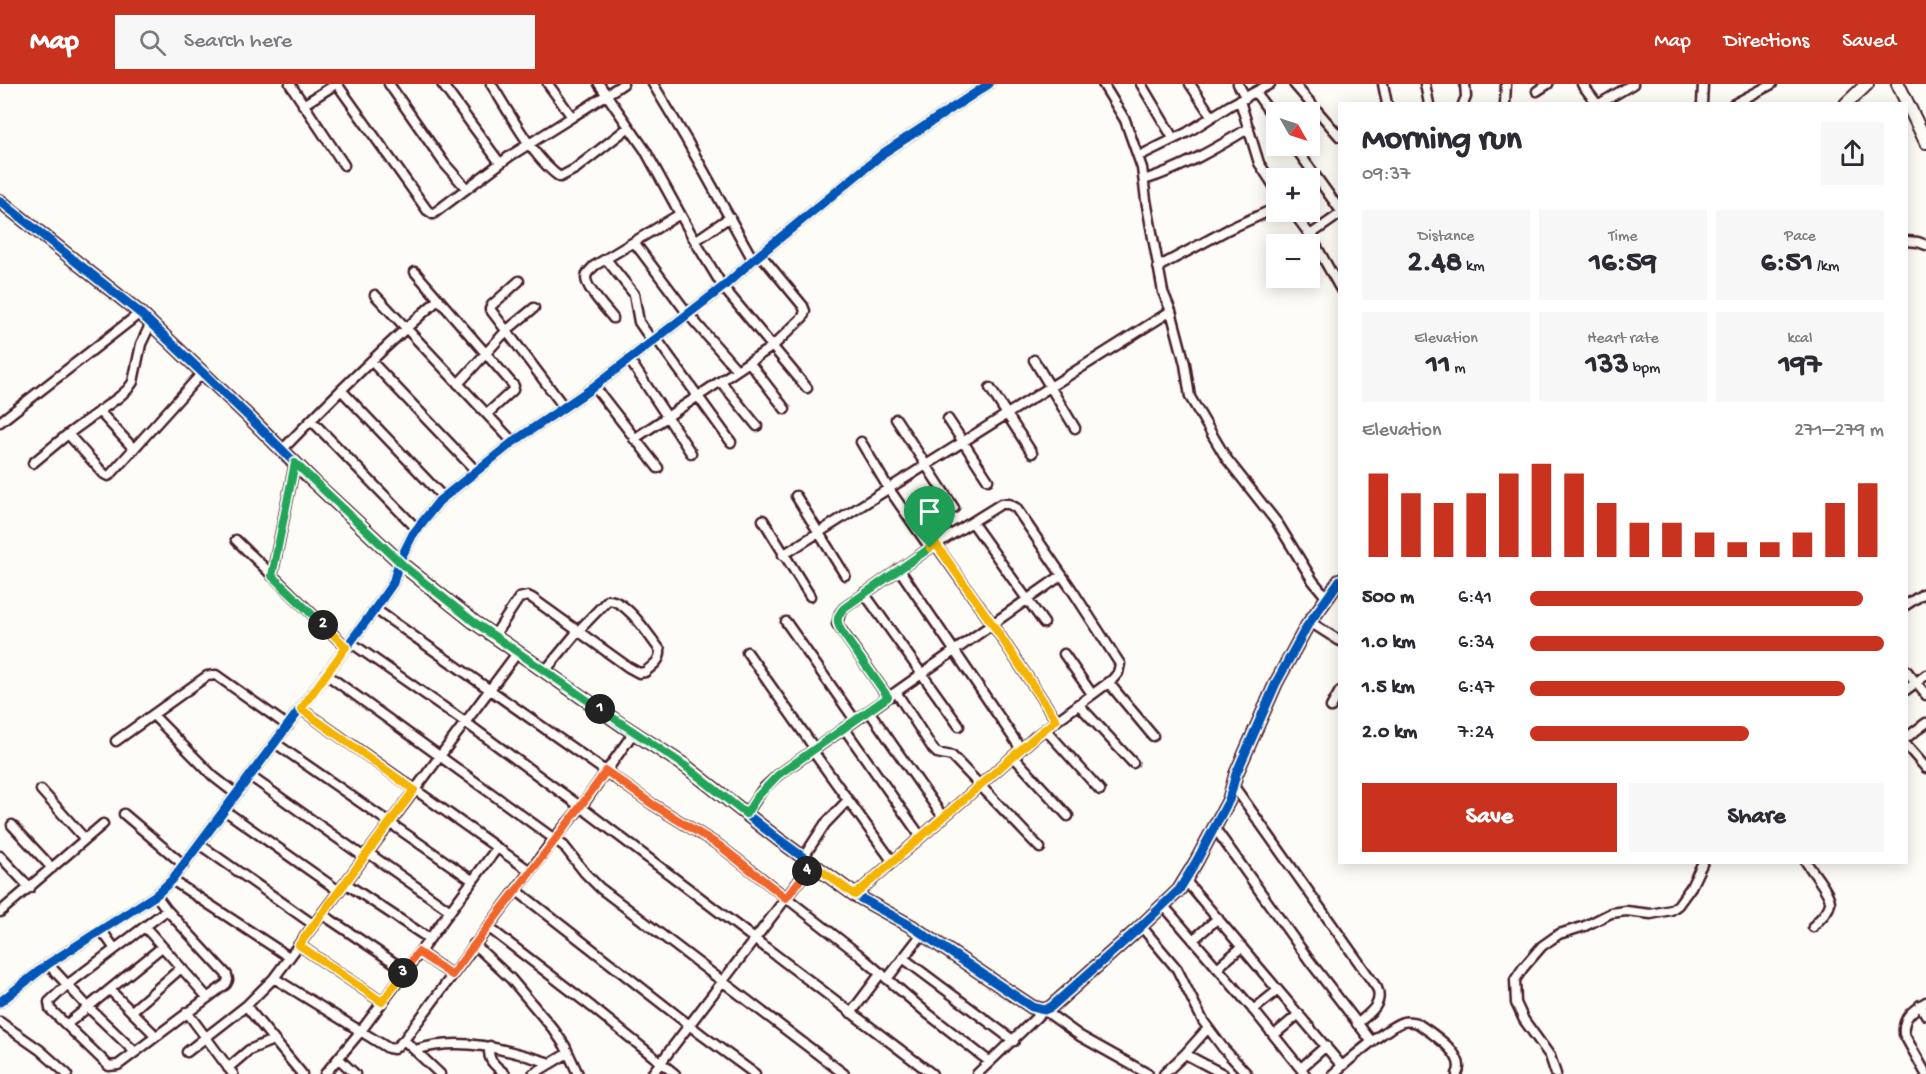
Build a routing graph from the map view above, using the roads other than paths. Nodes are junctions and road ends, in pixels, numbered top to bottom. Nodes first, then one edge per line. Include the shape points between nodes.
1 (290, 84) edge
2 (337, 84) edge
3 (389, 84) edge
4 (442, 84) edge
5 (491, 84) edge
6 (548, 84) edge
7 (599, 84) edge
8 (624, 84) edge
9 (653, 84) edge
10 (989, 84) edge
11 (1104, 84) edge
12 (1141, 84) edge
13 (1190, 84) edge
14 (1238, 84) edge
15 (1270, 84) edge
16 (1294, 84) edge
17 (1383, 84) edge
18 (1425, 84) edge
19 (1465, 84) edge
20 (1506, 84) edge
21 (1548, 84) edge
22 (1582, 84) edge
23 (1633, 84) edge
24 (1703, 84) edge
25 (1772, 84) edge
26 (1868, 84) edge
27 (1898, 84) edge
28 (1537, 91) dead end
29 (1256, 93) junction
30 (607, 95) junction
31 (1243, 99) junction
32 (1387, 102) edge
33 (1429, 102) edge
34 (1464, 102) edge
35 (1505, 102) edge
36 (1596, 102) edge
37 (1602, 102) edge
38 (1702, 102) edge
39 (1738, 102) edge
40 (1848, 102) edge
41 (1907, 102) edge
42 (303, 105) junction
43 (1908, 105) edge
44 (1266, 107) edge
45 (572, 117) junction
46 (1212, 117) junction
47 (630, 127) junction
48 (1248, 128) junction
49 (1338, 135) edge
50 (1173, 138) junction
51 (1926, 142) edge
52 (530, 145) junction
53 (1139, 156) junction
54 (1301, 156) edge
55 (500, 163) junction
56 (344, 165) dead end
57 (1266, 174) edge
58 (1144, 180) junction
59 (466, 188) junction
60 (0, 201) edge
61 (1338, 207) edge
62 (1266, 212) edge
63 (680, 214) junction
64 (1338, 215) edge
65 (730, 217) junction
66 (1311, 234) edge
67 (695, 241) junction
68 (1908, 241) edge
69 (634, 242) junction
70 (1926, 245) edge
71 (1320, 253) edge
72 (760, 254) junction
73 (606, 259) junction
74 (753, 260) junction
75 (1158, 267) junction
76 (416, 272) dead end
77 (519, 281) dead end
78 (1338, 284) edge
79 (723, 287) junction
80 (375, 295) dead end
81 (439, 299) junction
82 (534, 308) dead end
83 (1171, 311) junction
84 (140, 313) junction
85 (688, 314) junction
86 (613, 318) dead end
87 (151, 323) junction
88 (406, 328) junction
89 (507, 330) junction
90 (654, 339) junction
91 (773, 346) junction
92 (486, 354) junction
93 (629, 359) junction
94 (1034, 360) dead end
95 (371, 361) junction
96 (749, 362) junction
97 (737, 370) junction
98 (203, 372) junction
99 (721, 382) junction
100 (458, 384) junction
101 (594, 386) junction
102 (1049, 387) junction
103 (807, 388) dead end
104 (990, 388) dead end
105 (341, 390) junction
106 (698, 397) junction
107 (564, 408) junction
108 (785, 409) dead end
109 (99, 411) junction
110 (487, 414) junction
111 (1007, 414) junction
112 (668, 417) junction
113 (896, 419) dead end
114 (948, 419) dead end
115 (311, 420) junction
116 (0, 422) edge
117 (757, 426) dead end
118 (1075, 428) dead end
119 (68, 434) junction
120 (634, 439) junction
121 (513, 442) junction
122 (731, 442) dead end
123 (861, 442) dead end
124 (962, 443) junction
125 (134, 449) junction
126 (282, 450) junction
127 (691, 453) dead end
128 (1032, 453) dead end
129 (33, 463) dead end
130 (295, 463) junction
131 (926, 466) junction
132 (658, 468) dead end
133 (476, 471) junction
134 (988, 480) dead end
135 (889, 489) junction
136 (796, 496) dead end
137 (443, 497) junction
138 (954, 508) dead end
139 (763, 520) dead end
140 (972, 522) junction
141 (417, 529) junction
142 (818, 533) junction
143 (236, 540) dead end
144 (933, 546) junction
145 (783, 555) junction
146 (399, 562) junction
147 (899, 569) junction
148 (845, 575) dead end
149 (1062, 575) junction
150 (272, 576) junction
151 (1338, 583) edge
152 (1926, 592) edge
153 (864, 593) junction
154 (810, 596) dead end
155 (1327, 598) junction
156 (1028, 600) junction
157 (1908, 604) edge
158 (375, 609) junction
159 (786, 622) dead end
160 (1310, 622) junction
161 (1044, 623) dead end
162 (993, 625) junction
163 (578, 631) junction
164 (494, 636) junction
165 (1338, 640) edge
166 (348, 644) junction
167 (518, 652) junction
168 (747, 652) dead end
169 (953, 652) junction
170 (1064, 654) dead end
171 (546, 671) junction
172 (922, 673) junction
173 (1908, 673) edge
174 (326, 674) junction
175 (1926, 675) edge
176 (1108, 682) junction
177 (1916, 683) junction
178 (490, 689) junction
179 (1908, 689) edge
180 (896, 692) junction
181 (1092, 694) junction
182 (1338, 694) edge
183 (1926, 695) edge
184 (888, 697) junction
185 (1078, 704) junction
186 (1330, 707) dead end
187 (301, 709) junction
188 (869, 711) junction
189 (153, 715) junction
190 (855, 720) junction
191 (1056, 720) junction
192 (465, 722) junction
193 (1926, 723) edge
194 (288, 726) junction
195 (959, 726) dead end
196 (844, 728) junction
197 (1045, 729) junction
198 (634, 732) junction
199 (1153, 736) dead end
200 (1908, 736) edge
201 (116, 741) dead end
202 (275, 743) junction
203 (1908, 747) edge
204 (814, 749) junction
205 (1021, 749) junction
206 (440, 756) junction
207 (1013, 756) junction
208 (1133, 763) dead end
209 (1926, 768) edge
210 (606, 771) junction
211 (250, 776) junction
212 (1233, 785) junction
213 (979, 786) junction
214 (41, 790) dead end
215 (414, 790) junction
216 (1100, 790) dead end
217 (236, 794) junction
218 (848, 800) junction
219 (581, 807) junction
220 (224, 810) junction
221 (124, 814) dead end
222 (746, 814) junction
223 (1068, 816) dead end
224 (943, 817) junction
225 (390, 822) junction
226 (103, 824) dead end
227 (12, 825) dead end
228 (1214, 827) junction
229 (921, 837) junction
230 (85, 839) junction
231 (554, 839) junction
232 (199, 844) junction
233 (496, 848) junction
234 (1040, 848) dead end
235 (366, 854) junction
236 (0, 856) edge
237 (807, 861) junction
238 (893, 862) junction
239 (184, 864) junction
240 (1702, 864) edge
241 (1807, 864) edge
242 (52, 868) junction
243 (530, 871) junction
244 (172, 880) junction
245 (472, 880) junction
246 (1185, 880) junction
247 (342, 887) junction
248 (30, 888) junction
249 (516, 890) junction
250 (156, 895) junction
251 (855, 895) junction
252 (786, 898) junction
253 (1163, 905) junction
254 (2, 908) edge
255 (167, 910) junction
256 (449, 910) junction
257 (322, 914) junction
258 (1218, 918) junction
259 (314, 925) junction
260 (1142, 926) junction
261 (145, 927) junction
262 (488, 927) junction
263 (1813, 927) dead end
264 (102, 931) junction
265 (922, 934) junction
266 (428, 939) junction
267 (753, 939) junction
268 (1193, 940) junction
269 (474, 944) junction
270 (299, 945) junction
271 (162, 947) junction
272 (1242, 947) junction
273 (115, 949) junction
274 (418, 952) junction
275 (289, 957) junction
276 (903, 958) junction
277 (48, 964) junction
278 (181, 968) junction
279 (1217, 968) junction
280 (405, 970) junction
281 (452, 975) junction
282 (884, 976) junction
283 (274, 978) junction
284 (723, 981) junction
285 (67, 985) junction
286 (110, 990) junction
287 (1278, 990) junction
288 (207, 997) junction
289 (0, 1002) edge
290 (382, 1002) junction
291 (1923, 1004) edge
292 (246, 1006) junction
293 (88, 1007) junction
294 (1044, 1010) junction
295 (1254, 1010) junction
296 (132, 1011) junction
297 (186, 1012) junction
298 (851, 1013) junction
299 (1299, 1014) junction
300 (1926, 1015) edge
301 (0, 1022) edge
302 (1357, 1024) junction
303 (66, 1025) junction
304 (690, 1025) junction
305 (1208, 1028) junction
306 (361, 1031) junction
307 (1274, 1035) junction
308 (156, 1036) junction
309 (206, 1038) junction
310 (273, 1040) junction
311 (404, 1040) junction
312 (1014, 1041) junction
313 (1372, 1042) junction
314 (490, 1046) junction
315 (1326, 1046) junction
316 (415, 1050) junction
317 (135, 1052) junction
318 (187, 1052) dead end
319 (568, 1053) junction
320 (1185, 1054) junction
321 (339, 1059) junction
322 (990, 1062) junction
323 (550, 1063) junction
324 (661, 1063) junction
325 (1342, 1066) junction
326 (1136, 1070) edge
327 (231, 1071) edge
328 (1303, 1071) edge
329 (68, 1074) edge
330 (302, 1074) edge
331 (324, 1074) edge
332 (356, 1074) edge
333 (440, 1074) edge
334 (505, 1074) edge
335 (533, 1074) edge
336 (578, 1074) edge
337 (652, 1074) edge
338 (675, 1074) edge
339 (755, 1074) edge
340 (844, 1074) edge
341 (932, 1074) edge
342 (977, 1074) edge
343 (1148, 1074) edge
344 (1164, 1074) edge
345 (1223, 1074) edge
346 (1247, 1074) edge
347 (1333, 1074) edge
348 (1457, 1074) edge
349 (1556, 1074) edge
350 (1926, 1074) edge

1 - 42 street
2 - 42 street
2 - 59 street via 430,213 436,213
3 - 59 street
4 - 55 street
5 - 52 street
6 - 45 street
7 - 30 street
8 - 30 street
9 - 65 street
10 - 72 street via 885,152
11 - 53 street via 1125,120
12 - 50 street
13 - 46 street
14 - 31 street
15 - 29 street
16 - 49 street
17 - 32 street
18 - 33 street
19 - 34 street
20 - 35 street
21 - 28 street
22 - 36 street
23 - 37 street
24 - 38 street
25 - 39 street
26 - 40 street
27 - 41 street
29 - 31 street
29 - 44 street
30 - 45 street
30 - 47 street
31 - 46 street
31 - 48 street
42 - 56 street
43 - 51 street
45 - 52 street
46 - 50 street
47 - 52 street via 560,177
47 - 63 street
48 - 57 street
48 - 58 street via 1188,163
50 - 53 street
52 - 55 street
53 - 58 street
54 - 61 street
55 - 59 street
58 - 75 street
60 - 84 street
62 - 75 street
63 - 67 street
63 - 69 street
64 - 66 street
65 - 67 street
65 - 74 street
67 - 79 street
68 - 70 street
69 - 73 street
69 - 85 street
71 - 78 street
72 - 74 street
72 - 91 street via 805,311
73 - 86 street via 587,273 586,279
73 - 90 street via 634,294 639,322
74 - 79 street
75 - 83 street
76 - 81 street
77 - 89 street via 490,309
79 - 85 street
79 - 91 street
80 - 88 street
81 - 88 street
81 - 92 street
82 - 89 street
83 - 102 street
83 - 155 street via 1190,397 1226,458 1278,524
84 - 87 street
84 - 116 street
85 - 90 street
85 - 97 street
87 - 98 street
87 - 109 street via 141,344 133,382 119,398
88 - 95 street
88 - 100 street
89 - 92 street
89 - 107 street
90 - 93 street
90 - 106 street
91 - 96 street
91 - 103 street
92 - 100 street
92 - 110 street via 514,386
93 - 101 street
93 - 112 street
94 - 102 street
95 - 105 street
95 - 133 street
96 - 97 street
96 - 108 street
97 - 99 street
98 - 125 street
98 - 126 street
99 - 106 street
99 - 117 street
100 - 110 street
101 - 107 street
101 - 120 street
102 - 111 street
102 - 118 street
104 - 111 street
105 - 115 street
105 - 137 street
106 - 112 street
106 - 122 street
107 - 121 street
109 - 119 street
109 - 125 street
110 - 121 street
111 - 124 street
111 - 128 street
112 - 120 street
112 - 127 street
113 - 131 street
114 - 124 street
115 - 126 street
115 - 141 street
119 - 125 street via 108,476
119 - 129 street
120 - 132 street
121 - 133 street
123 - 135 street
124 - 131 street
124 - 134 street
126 - 130 street
130 - 146 street
130 - 150 street
131 - 135 street
131 - 138 street
133 - 137 street
135 - 142 street
135 - 144 street
136 - 142 street
137 - 141 street
139 - 145 street
140 - 144 street
140 - 149 street via 1001,504 1016,508
140 - 156 street
141 - 146 street
142 - 145 street
142 - 148 street
143 - 150 street
144 - 147 street
144 - 162 street
145 - 154 street
146 - 158 street via 393,582
146 - 164 street
147 - 153 street
147 - 169 street
149 - 156 street
149 - 176 street via 1120,664 1118,673
150 - 166 street
151 - 155 street
152 - 157 street
153 - 172 street
153 - 184 street via 840,613 837,624
155 - 160 street
156 - 161 street
156 - 162 street
158 - 166 street
158 - 178 street
159 - 190 street
160 - 165 street
160 - 212 street via 1263,712
162 - 169 street
162 - 191 street
163 - 163 street via 603,604 612,600 638,622 660,654 654,664 639,673
163 - 164 street via 524,596
163 - 171 street
164 - 167 street
166 - 174 street
166 - 192 street
167 - 171 street
167 - 178 street
168 - 204 street
169 - 172 street
169 - 205 street
170 - 181 street
171 - 198 street
172 - 180 street
172 - 195 street
173 - 177 street
174 - 187 street
174 - 206 street
175 - 177 street
176 - 181 street
176 - 199 street
177 - 179 street
177 - 183 street
178 - 192 street
178 - 210 street
180 - 184 street
180 - 213 street via 933,749 952,756
181 - 185 street
182 - 186 street
184 - 188 street
185 - 191 street
185 - 208 street
187 - 194 street
187 - 215 street
188 - 190 street
188 - 224 street
189 - 194 street via 207,676 216,675
189 - 201 street
189 - 217 street
190 - 196 street
191 - 197 street
192 - 206 street
192 - 219 street
193 - 200 street
194 - 202 street
196 - 204 street
196 - 229 street
197 - 205 street
197 - 216 street
198 - 210 street
198 - 222 street
202 - 211 street
202 - 225 street
203 - 209 street
204 - 218 street
204 - 222 street via 778,775
205 - 207 street
206 - 215 street
206 - 231 street
207 - 213 street
207 - 223 street
210 - 219 street
210 - 252 street via 720,846
211 - 217 street
211 - 235 street
212 - 228 street
212 - 302 street via 1377,988 1379,1002
213 - 224 street
213 - 234 street
214 - 230 street
215 - 225 street
215 - 233 street
217 - 220 street
218 - 237 street via 825,824
218 - 238 street
219 - 231 street
219 - 267 street
220 - 232 street
220 - 247 street
221 - 239 street
222 - 237 street
224 - 229 street
225 - 235 street
225 - 245 street
226 - 230 street
227 - 242 street
228 - 246 street
228 - 302 street
229 - 238 street
230 - 242 street
231 - 243 street
231 - 284 street via 600,888
232 - 239 street
232 - 259 street
233 - 243 street
233 - 245 street
235 - 247 street
235 - 256 street
236 - 248 street
237 - 251 street
237 - 252 street
238 - 251 street
239 - 244 street
240 - 349 street via 1691,887 1671,910 1611,913 1559,934 1523,968 1515,980 1516,1003 1550,1056
241 - 263 street via 1830,904
242 - 248 street
243 - 249 street
244 - 250 street
244 - 275 street
245 - 256 street
246 - 253 street
246 - 258 street
247 - 257 street
247 - 266 street
248 - 254 street
249 - 262 street
249 - 304 street
250 - 255 street
250 - 264 street
251 - 265 street
252 - 267 street
252 - 282 street
253 - 260 street
253 - 268 street
255 - 261 street
255 - 288 street via 227,975 226,984
256 - 266 street
257 - 259 street
257 - 280 street
258 - 268 street
258 - 272 street
259 - 270 street
260 - 294 street
260 - 305 street via 1177,969
261 - 271 street
261 - 273 street
262 - 269 street
262 - 324 street
264 - 273 street
264 - 277 street
265 - 276 street
265 - 294 street via 1012,995
266 - 274 street
267 - 284 street
267 - 298 street
268 - 279 street
269 - 281 street
269 - 319 street via 511,979
270 - 275 street
270 - 290 street
271 - 278 street
271 - 286 street
272 - 279 street
272 - 287 street
273 - 285 street
274 - 280 street
274 - 281 street
275 - 283 street
276 - 282 street
276 - 312 street
277 - 285 street
277 - 289 street
278 - 288 street
278 - 296 street
279 - 295 street
280 - 290 street
281 - 311 street
282 - 298 street
282 - 322 street
283 - 292 street
283 - 306 street
284 - 304 street
284 - 340 street
285 - 293 street
285 - 303 street via 48,1005
286 - 293 street
286 - 296 street
287 - 295 street
287 - 299 street
288 - 297 street
290 - 306 street
291 - 300 street
291 - 350 street via 1904,1020 1904,1034
292 - 309 street
292 - 310 street
293 - 303 street
293 - 317 street
294 - 312 street
294 - 326 street
295 - 307 street
296 - 308 street
297 - 308 street
297 - 309 street
298 - 341 street
299 - 307 street
299 - 315 street
301 - 329 street
302 - 313 street
303 - 317 street via 109,1066 118,1065
304 - 324 street
304 - 339 street
305 - 320 street
305 - 346 street
306 - 311 street via 388,1048
306 - 321 street
307 - 328 street
308 - 317 street
309 - 318 street
309 - 327 street
310 - 327 street via 249,1050
310 - 330 street
311 - 316 street
312 - 322 street
313 - 325 street
313 - 348 street via 1403,1022 1417,1023 1456,1056 1460,1070
314 - 316 street via 462,1043
314 - 323 street
314 - 334 street via 489,1059
315 - 325 street
315 - 328 street
316 - 333 street
319 - 323 street
319 - 336 street
320 - 344 street
320 - 345 street
321 - 331 street
321 - 332 street
322 - 342 street
323 - 335 street
324 - 337 street
324 - 338 street
325 - 347 street
326 - 343 street

